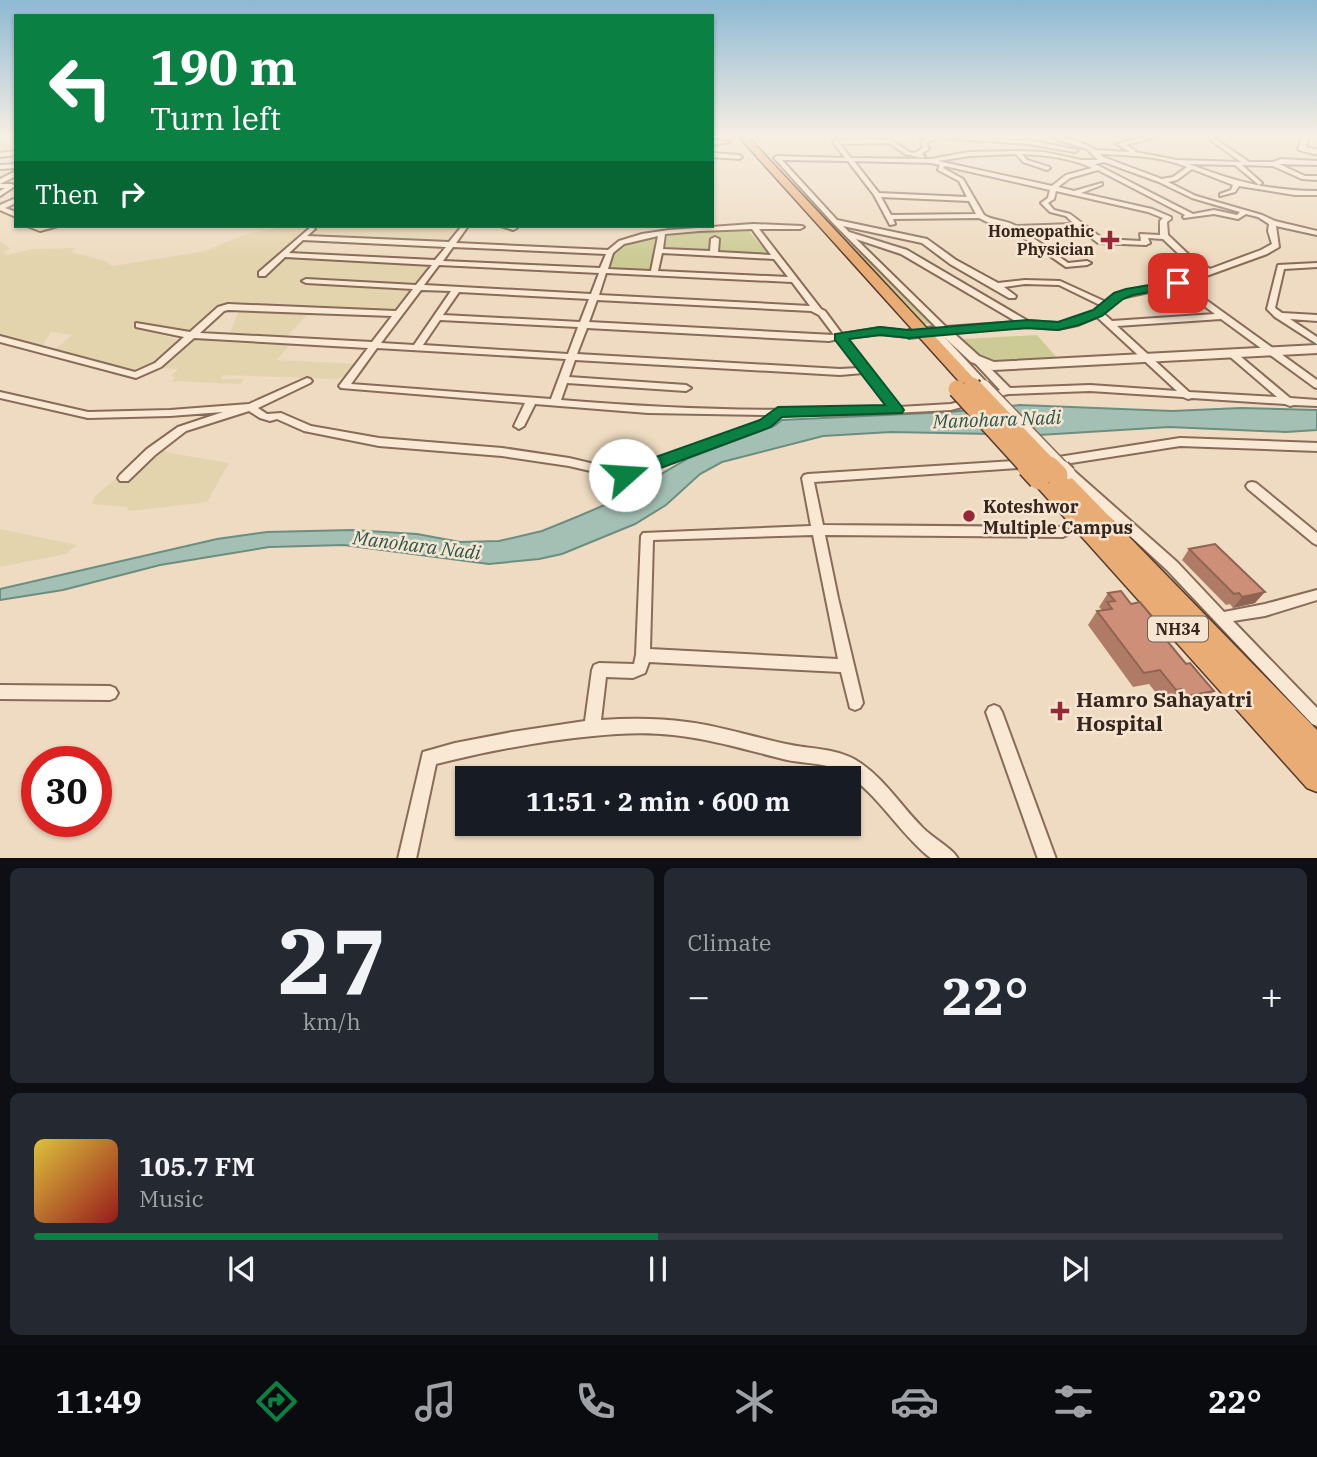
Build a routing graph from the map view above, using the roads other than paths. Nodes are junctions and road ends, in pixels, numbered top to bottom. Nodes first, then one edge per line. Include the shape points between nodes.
1 (770, 178) edge
2 (782, 178) edge
3 (795, 178) edge
4 (864, 178) edge
5 (957, 178) edge
6 (1010, 178) edge
7 (1063, 178) edge
8 (1118, 178) edge
9 (1154, 178) edge
10 (1176, 178) edge
11 (1216, 178) edge
12 (1253, 178) edge
13 (1304, 178) edge
14 (1161, 181) junction
15 (1259, 183) dead end
16 (1, 184) edge
17 (1100, 184) dead end
18 (1237, 184) junction
19 (1317, 184) edge
20 (14, 186) edge
21 (1053, 187) junction
22 (1074, 193) junction
23 (1317, 193) edge
24 (877, 195) junction
25 (1222, 195) dead end
26 (1, 196) edge
27 (972, 200) junction
28 (14, 201) edge
29 (1245, 212) junction
30 (14, 214) edge
31 (981, 216) junction
32 (1193, 216) junction
33 (890, 217) junction
34 (1169, 218) junction
35 (835, 222) junction
36 (1273, 223) junction
37 (1317, 224) edge
38 (753, 226) junction
39 (1080, 226) junction
40 (714, 227) edge
41 (800, 227) dead end
42 (463, 228) edge
43 (701, 228) edge
44 (1015, 228) junction
45 (311, 229) dead end
46 (1301, 229) junction
47 (893, 233) junction
48 (1317, 233) edge
49 (662, 234) junction
50 (848, 234) junction
51 (302, 237) junction
52 (1164, 237) junction
53 (715, 239) dead end
54 (451, 244) junction
55 (660, 251) junction
56 (610, 252) junction
57 (714, 254) junction
58 (282, 255) junction
59 (775, 257) junction
60 (436, 263) junction
61 (1087, 263) dead end
62 (1317, 265) edge
63 (603, 271) junction
64 (1210, 272) junction
65 (654, 273) junction
66 (262, 274) dead end
67 (793, 280) junction
68 (306, 281) dead end
69 (1178, 283) junction
70 (997, 286) junction
71 (418, 287) junction
72 (456, 290) junction
73 (594, 296) junction
74 (1012, 296) dead end
75 (1107, 305) junction
76 (817, 310) junction
77 (1098, 313) junction
78 (398, 314) junction
79 (1277, 315) junction
80 (1223, 316) junction
81 (438, 317) junction
82 (1317, 318) edge
83 (583, 324) junction
84 (1027, 324) junction
85 (1109, 324) junction
86 (139, 325) dead end
87 (927, 332) junction
88 (192, 334) junction
89 (840, 337) junction
90 (0, 339) edge
91 (1317, 341) edge
92 (375, 345) junction
93 (418, 347) junction
94 (1317, 349) edge
95 (1272, 351) junction
96 (1231, 354) junction
97 (571, 356) junction
98 (1146, 357) junction
99 (981, 363) junction
100 (866, 370) junction
101 (563, 380) junction
102 (307, 381) dead end
103 (1317, 385) edge
104 (971, 386) junction
105 (686, 388) dead end
106 (1007, 391) junction
107 (0, 396) edge
108 (1189, 396) junction
109 (531, 401) junction
110 (1290, 402) junction
111 (555, 403) junction
112 (1317, 403) edge
113 (251, 407) junction
114 (896, 410) junction
115 (778, 412) junction
116 (519, 426) dead end
117 (1317, 447) edge
118 (124, 478) dead end
119 (1062, 479) junction
120 (1252, 486) dead end
121 (818, 530) junction
122 (1063, 532) dead end
123 (1317, 540) edge
124 (1317, 595) edge
125 (1222, 618) junction
126 (643, 655) junction
127 (846, 666) junction
128 (0, 692) edge
129 (110, 693) dead end
130 (856, 703) dead end
131 (994, 712) dead end
132 (1315, 714) edge
133 (592, 729) junction
134 (1317, 749) edge
135 (1317, 778) edge
136 (407, 858) edge
137 (948, 858) edge
138 (1047, 858) edge

1 - 87 highway, NH34
2 - 87 highway, NH34
3 - 35 street
4 - 24 street
5 - 27 street
6 - 21 street
7 - 21 street
8 - 32 street
9 - 14 street
10 - 14 street
11 - 18 street
12 - 15 street
13 - 19 street
14 - 29 street via 1194,197
16 - 20 street
17 - 22 street
18 - 23 street
18 - 25 street
20 - 26 street
21 - 22 street
21 - 39 street via 1046,206
22 - 34 street
24 - 27 street
24 - 33 street
27 - 31 street
28 - 30 street via 0,208
29 - 32 street via 1238,218 1214,212
29 - 36 street
31 - 33 street
31 - 44 street
32 - 34 street
33 - 47 street
34 - 52 street via 1163,221
35 - 47 street
35 - 50 street
36 - 46 street
36 - 64 street via 1276,245
37 - 46 street
38 - 40 street
38 - 41 street
38 - 59 street
39 - 44 street
39 - 52 street via 1101,241 1146,243 1143,236
42 - 54 street
43 - 49 street
44 - 61 street via 1066,265
45 - 51 street
46 - 48 street
47 - 70 street via 924,241
49 - 55 street
49 - 56 street via 620,242
50 - 84 street via 904,252
50 - 87 street
51 - 54 street
51 - 58 street
52 - 64 street via 1184,258
53 - 57 street
54 - 56 street
54 - 60 street
55 - 57 street
55 - 65 street
56 - 63 street
57 - 59 street
58 - 60 street
58 - 66 street
59 - 67 street
60 - 63 street
60 - 71 street
62 - 79 street via 1281,267 1271,309
63 - 65 street
63 - 73 street
64 - 69 street
65 - 67 street
67 - 76 street
68 - 71 street
69 - 75 street via 1118,296
69 - 80 street
70 - 74 street
70 - 75 street via 1060,282
71 - 72 street
71 - 78 street
72 - 73 street
72 - 81 street
73 - 76 street
73 - 83 street
75 - 77 street
76 - 89 street
77 - 84 street via 1058,326
77 - 85 street
78 - 88 street via 236,306 221,309
78 - 92 street
79 - 82 street
79 - 91 street
80 - 85 street
80 - 95 street
81 - 83 street
81 - 93 street
83 - 89 street
83 - 97 street
84 - 87 street
85 - 98 street
86 - 88 street
87 - 89 street via 880,331
87 - 99 street
87 - 104 highway, NH34
87 - 104 street
88 - 90 street via 158,365 136,375
88 - 92 street
89 - 100 street
92 - 93 street
92 - 109 street via 344,386
93 - 97 street
94 - 95 street
95 - 96 street
95 - 103 street
96 - 98 street
96 - 110 street
97 - 100 street
97 - 101 street
98 - 99 street
98 - 108 street
99 - 106 street
100 - 114 street
101 - 105 street
101 - 111 street
102 - 113 street
104 - 119 highway, NH34, bridge
104 - 119 street, bridge
106 - 108 street via 1090,388
106 - 114 street via 951,407
107 - 113 street via 88,415
108 - 110 street
109 - 111 street
109 - 116 street
110 - 112 street
111 - 115 street
113 - 115 street via 263,417 277,415 298,426 353,438 502,452 625,475 765,424
113 - 118 street via 182,429
114 - 115 street
117 - 121 street via 1180,442 983,469 808,478
119 - 125 street via 1134,529
119 - 134 highway, NH34
119 - 135 highway, NH34
120 - 123 street
121 - 122 street
121 - 126 street via 646,536
121 - 127 street
124 - 125 street
125 - 132 street
126 - 127 street
126 - 133 street via 640,668 633,671 599,670
127 - 130 street
128 - 129 street
131 - 138 street
133 - 136 street via 475,745 429,758
133 - 137 street via 683,729 847,764 870,783 905,825

